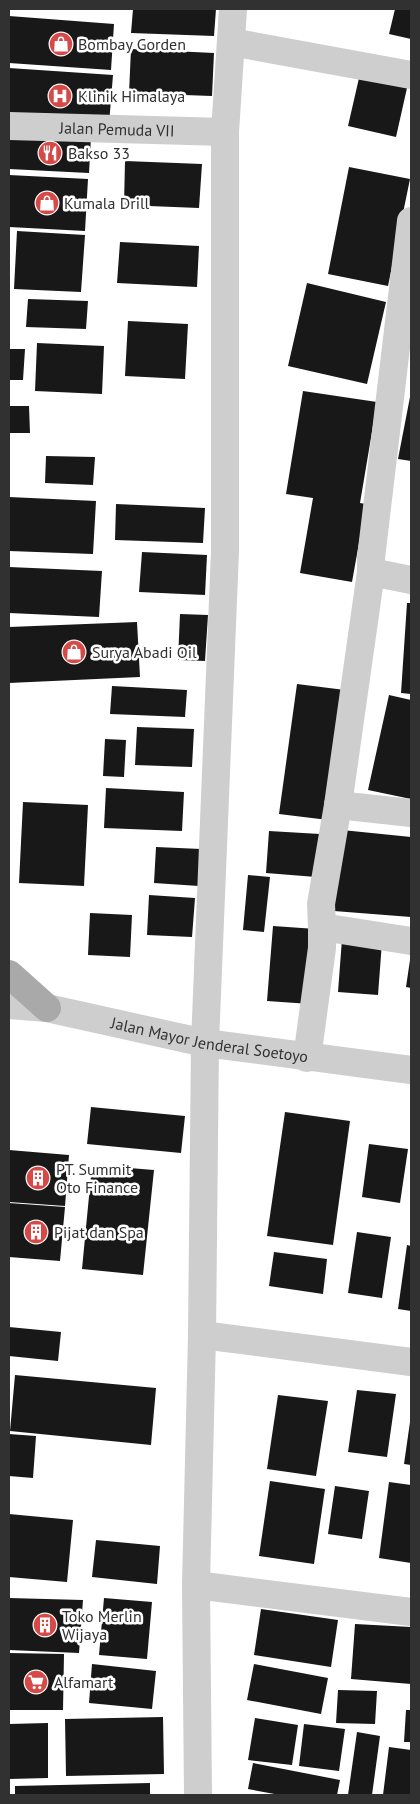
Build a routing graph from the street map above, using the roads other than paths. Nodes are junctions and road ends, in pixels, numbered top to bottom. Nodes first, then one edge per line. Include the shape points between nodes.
1 (233, 9) edge
2 (231, 42) junction
3 (411, 75) edge
4 (9, 126) edge
5 (225, 132) junction
6 (411, 221) edge
7 (371, 572) junction
8 (411, 580) edge
9 (338, 805) junction
10 (411, 813) edge
11 (322, 927) junction
12 (411, 941) edge
13 (9, 974) edge
14 (9, 1005) edge
15 (47, 1008) junction
16 (205, 1043) junction
17 (307, 1058) junction
18 (411, 1070) edge
19 (202, 1335) junction
20 (411, 1362) edge
21 (196, 1585) junction
22 (411, 1612) edge
23 (198, 1795) edge

1 - 2 street
2 - 3 street
2 - 5 street
4 - 5 street, Jalan Pemuda VII
5 - 16 street via 225,551
6 - 7 street
7 - 8 street
7 - 9 street
9 - 10 street
9 - 11 street via 321,904
11 - 12 street
11 - 17 street
13 - 15 main road
14 - 15 street, Jalan Mayor Jenderal Soetoyo
15 - 16 street, Jalan Mayor Jenderal Soetoyo
16 - 17 street, Jalan Mayor Jenderal Soetoyo
16 - 19 street
17 - 18 street, Jalan Mayor Jenderal Soetoyo
19 - 20 street
19 - 21 street
21 - 22 street
21 - 23 street

